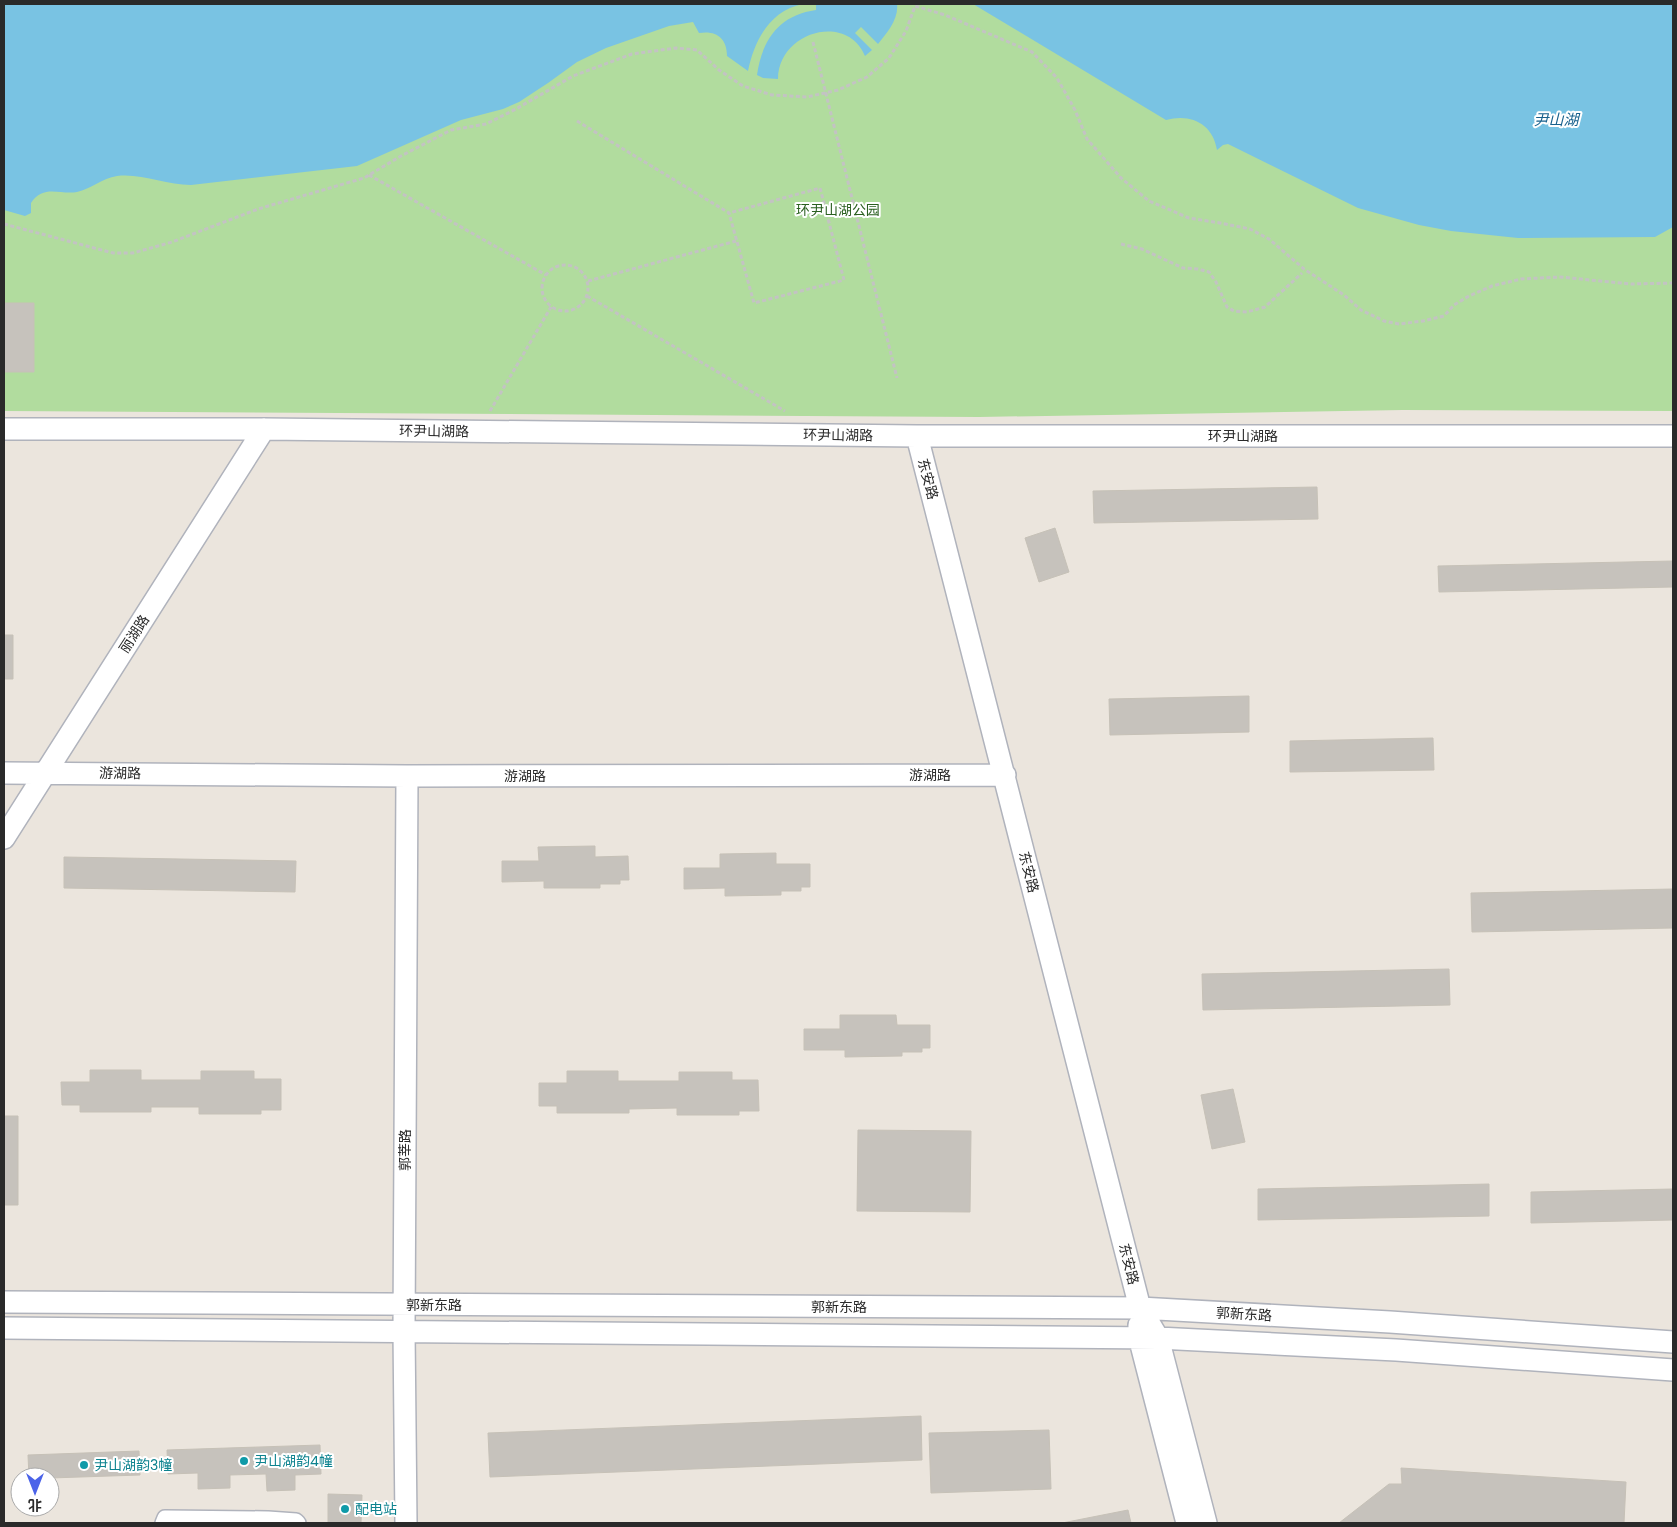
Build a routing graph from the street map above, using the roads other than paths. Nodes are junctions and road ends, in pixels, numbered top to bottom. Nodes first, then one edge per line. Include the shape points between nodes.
1 (264, 429) junction
2 (4, 430) edge
3 (917, 436) junction
4 (1673, 436) edge
5 (4, 772) edge
6 (45, 773) junction
7 (1004, 775) junction
8 (407, 776) junction
9 (4, 838) edge
10 (4, 1302) edge
11 (404, 1305) junction
12 (1140, 1308) junction
13 (4, 1328) edge
14 (404, 1331) junction
15 (1148, 1338) junction
16 (1673, 1342) edge
17 (1673, 1370) edge
18 (163, 1523) edge
19 (298, 1523) edge
20 (406, 1523) edge
21 (1187, 1523) edge
22 (1206, 1523) edge

1 - 2 street, 环尹山湖路
1 - 3 street, 环尹山湖路
1 - 6 street, 丽湖路
3 - 4 street, 环尹山湖路
3 - 7 street, 东安路
5 - 6 street, 游湖路
6 - 8 street, 游湖路
6 - 9 street, 丽湖路
7 - 8 street, 游湖路
7 - 12 street, 东安路
8 - 11 street, 郭莘路
10 - 11 street, 郭新东路
11 - 12 street, 郭新东路
11 - 14 street, 郭莘路
12 - 15 street, 东安路
12 - 16 street, 郭新东路
13 - 14 street, 郭新东路
14 - 15 street, 郭新东路
14 - 20 street, 郭莘路
15 - 17 street, 郭新东路 via 1396,1350
15 - 21 street, 东安路
15 - 22 street, 东安路
18 - 19 street via 166,1518 268,1519

